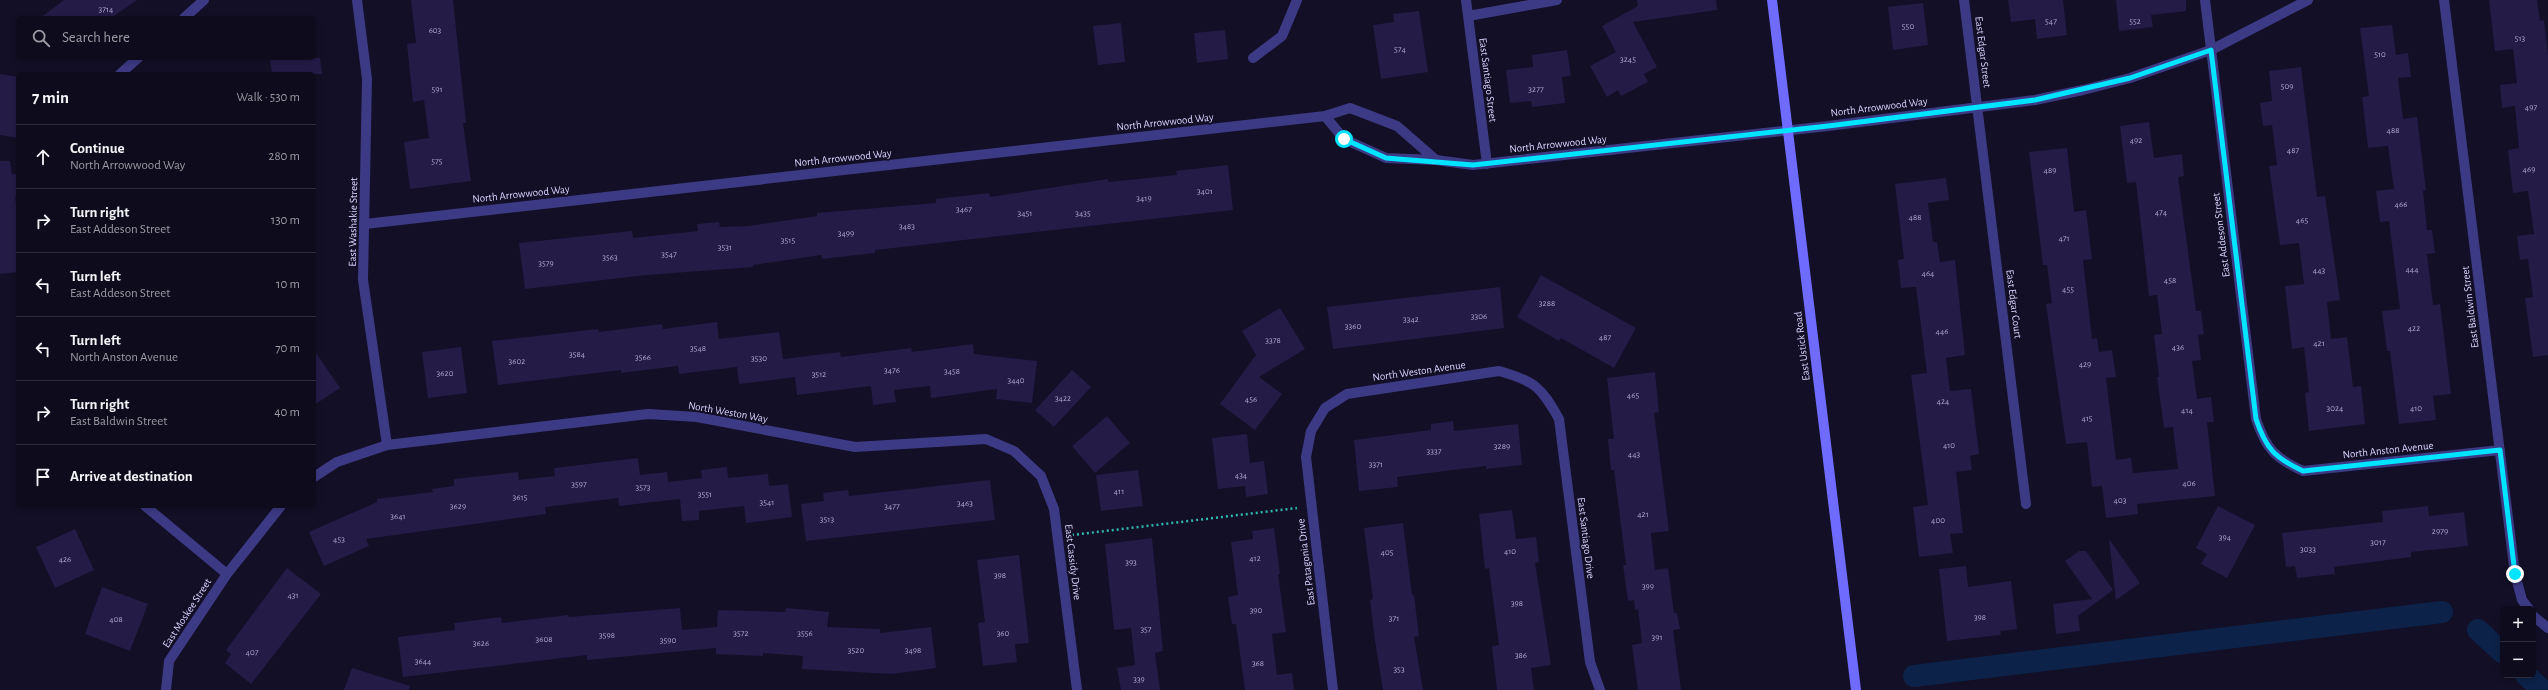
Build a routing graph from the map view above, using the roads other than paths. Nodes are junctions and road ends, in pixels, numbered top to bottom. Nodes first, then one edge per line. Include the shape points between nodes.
1 (204, 0) edge
2 (357, 0) edge
3 (1297, 0) edge
4 (1466, 0) edge
5 (1558, 0) edge
6 (1772, 0) edge
7 (1964, 0) edge
8 (2205, 0) edge
9 (2308, 0) edge
10 (2444, 0) edge
11 (186, 16) edge
12 (1468, 16) junction
13 (2211, 50) junction
14 (1253, 58) dead end
15 (136, 60) edge
16 (122, 72) edge
17 (1978, 107) junction
18 (1325, 116) junction
19 (1788, 130) junction
20 (1436, 160) junction
21 (1486, 164) junction
22 (365, 224) junction
23 (1543, 392) joint
24 (1311, 432) joint
25 (387, 445) junction
26 (2500, 450) junction
27 (1014, 451) joint
28 (2281, 460) joint
29 (316, 476) edge
30 (2026, 504) dead end
31 (147, 508) edge
32 (279, 508) edge
33 (227, 574) junction
34 (2526, 606) edge
35 (2536, 618) edge
36 (2548, 628) edge
37 (166, 690) edge
38 (1077, 690) edge
39 (1333, 690) edge
40 (1600, 690) edge
41 (1856, 690) edge

1 - 11 street
2 - 22 street, East Washakie Street via 368,79
3 - 14 street via 1282,36
4 - 12 street, East Santiago Street
5 - 12 street
6 - 19 main road, East Ustick Road
7 - 17 street, East Edgar Street
8 - 13 street, East Addeson Street
9 - 13 street, North Arrowwood Way
10 - 26 street, East Baldwin Street
12 - 21 street, East Santiago Street
13 - 17 street, North Arrowwood Way via 2130,78 2083,90
13 - 28 street, East Addeson Street via 2256,419 2264,442
15 - 16 street
17 - 19 street, North Arrowwood Way
17 - 30 street, East Edgar Court
18 - 20 street, North Arrowwood Way via 1344,139 1386,158
18 - 20 street, North Arrowwood Way via 1350,108 1397,126
18 - 22 street, North Arrowwood Way
19 - 21 street, North Arrowwood Way
19 - 41 main road, East Ustick Road
20 - 21 street, North Arrowwood Way via 1473,165
22 - 25 street, East Washakie Street via 363,280
23 - 24 street, North Weston Avenue via 1523,378 1499,371 1347,394 1325,408
23 - 40 street, East Santiago Drive via 1559,419 1590,662
24 - 39 street, East Patagonia Drive via 1306,456
25 - 27 street, North Weston Way via 648,414 697,417 855,447 986,439
25 - 29 street via 337,462
26 - 28 street, North Anston Avenue via 2303,471
26 - 34 street, East Baldwin Street via 2515,574
27 - 38 street, East Cassidy Drive via 1040,476 1054,509
31 - 33 street, East Moskee Street
32 - 33 street, East Moskee Street
33 - 37 street, East Moskee Street via 169,661
35 - 36 street

